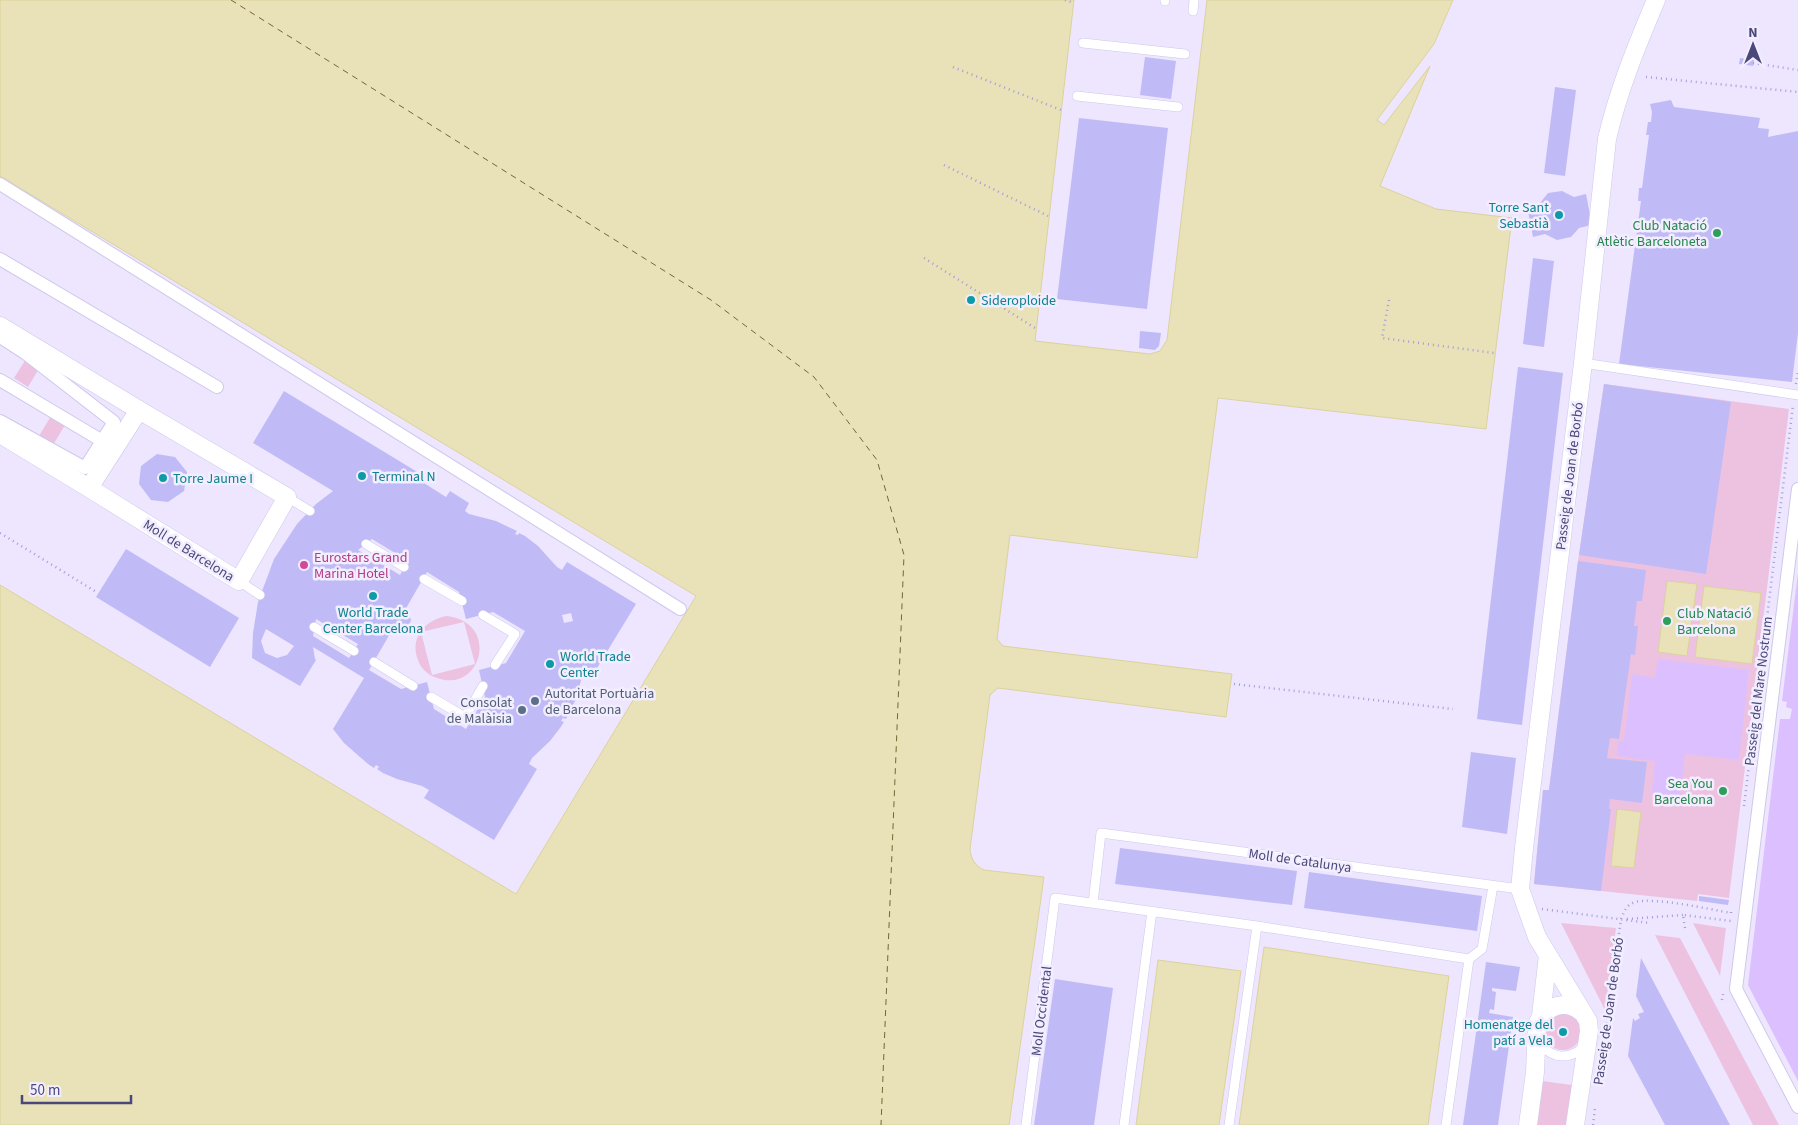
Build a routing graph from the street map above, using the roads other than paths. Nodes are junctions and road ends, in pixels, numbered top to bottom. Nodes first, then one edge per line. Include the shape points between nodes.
1 (1194, 0) edge
2 (1656, 0) edge
3 (1193, 11) dead end
4 (1083, 43) dead end
5 (1185, 54) dead end
6 (1077, 96) dead end
7 (1178, 107) dead end
8 (0, 184) edge
9 (0, 259) edge
10 (0, 326) edge
11 (0, 338) edge
12 (1583, 363) junction
13 (0, 380) edge
14 (217, 387) dead end
15 (1796, 395) edge
16 (139, 410) junction
17 (0, 421) edge
18 (0, 434) edge
19 (106, 443) junction
20 (89, 488) junction
21 (1798, 489) edge
22 (287, 498) junction
23 (310, 511) dead end
24 (366, 544) dead end
25 (404, 567) dead end
26 (424, 579) dead end
27 (239, 581) junction
28 (260, 594) dead end
29 (462, 602) dead end
30 (680, 610) dead end
31 (483, 614) dead end
32 (314, 627) dead end
33 (354, 651) dead end
34 (374, 662) dead end
35 (495, 665) dead end
36 (413, 686) dead end
37 (483, 686) dead end
38 (431, 697) dead end
39 (1496, 886) junction
40 (1520, 890) junction
41 (1093, 903) junction
42 (1152, 911) junction
43 (1257, 926) junction
44 (1548, 955) junction
45 (1469, 959) junction
46 (1583, 1013) junction
47 (1541, 1016) junction
48 (1537, 1034) junction
49 (1588, 1040) junction
50 (1798, 1107) edge
51 (1026, 1125) edge
52 (1124, 1125) edge
53 (1229, 1125) edge
54 (1446, 1125) edge
55 (1528, 1125) edge
56 (1575, 1125) edge

1 - 3 lane
2 - 12 street, Passeig de Joan de Borbó via 1627,70 1607,139
4 - 5 lane
6 - 7 lane
8 - 30 street
9 - 14 street
10 - 16 street
11 - 19 street via 25,352 114,422
12 - 15 lane
12 - 40 street, Passeig de Joan de Borbó
13 - 19 street
16 - 20 street
16 - 22 street
17 - 19 street via 85,468
18 - 20 street, Moll de Barcelona
20 - 27 street, Moll de Barcelona
21 - 50 street, Passeig del Mare Nostrum via 1736,989
22 - 23 lane
22 - 27 street, Moll de Barcelona
24 - 25 lane
26 - 29 lane
27 - 28 lane
31 - 35 lane via 515,634
32 - 33 lane
34 - 36 lane
37 - 38 lane via 464,717
39 - 40 lane, Moll de Catalunya
39 - 41 lane, Moll de Catalunya via 1101,833
39 - 45 lane via 1482,949
40 - 44 street, Passeig de Joan de Borbó via 1537,937
41 - 42 lane
41 - 51 lane, Moll Occidental via 1055,898
42 - 43 lane
42 - 52 lane
43 - 45 lane
43 - 53 lane
44 - 46 street, Passeig de Joan de Borbó
44 - 47 street
45 - 54 lane
46 - 47 street, Passeig de Joan de Borbó via 1564,1004 1548,1009
46 - 49 street, Passeig de Joan de Borbó via 1588,1021
47 - 48 street
48 - 49 lane, Passeig de Joan de Borbó via 1544,1049 1560,1056 1577,1053
48 - 55 street
49 - 56 street, Passeig de Joan de Borbó

